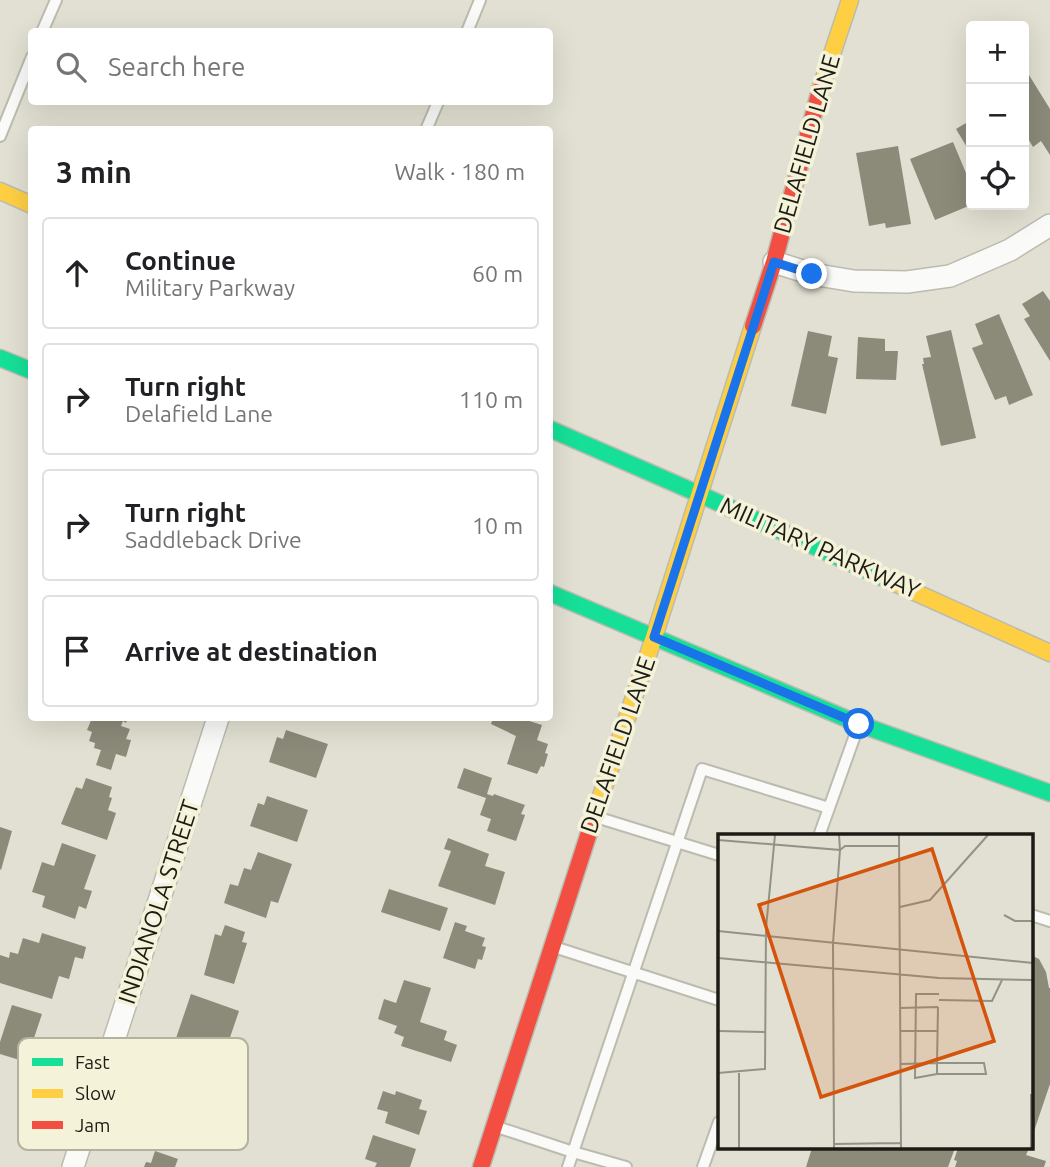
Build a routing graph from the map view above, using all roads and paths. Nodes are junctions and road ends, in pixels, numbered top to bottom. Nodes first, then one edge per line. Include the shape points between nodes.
1 (56, 0) edge
2 (480, 0) edge
3 (850, 0) edge
4 (44, 28) edge
5 (469, 28) edge
6 (28, 67) edge
7 (437, 105) edge
8 (428, 126) edge
9 (0, 136) edge
10 (0, 191) edge
11 (28, 203) edge
12 (1050, 225) edge
13 (774, 262) junction
14 (0, 358) edge
15 (28, 369) edge
16 (553, 430) edge
17 (699, 494) junction
18 (553, 594) edge
19 (654, 637) junction
20 (1050, 653) edge
21 (217, 721) edge
22 (859, 724) junction
23 (1050, 793) edge
24 (829, 808) junction
25 (594, 816) junction
26 (820, 834) edge
27 (677, 842) junction
28 (718, 855) edge
29 (1032, 915) edge
30 (1050, 921) edge
31 (552, 946) junction
32 (635, 972) junction
33 (718, 1000) edge
34 (115, 1038) edge
35 (718, 1125) edge
36 (495, 1126) junction
37 (78, 1150) edge
38 (573, 1152) junction
39 (73, 1167) edge
40 (481, 1167) edge
41 (568, 1167) edge
42 (626, 1167) edge
43 (703, 1167) edge

1 - 4 lane
2 - 5 lane
3 - 13 street, DELAFIELD LANE
6 - 9 lane
7 - 8 lane
10 - 11 street
12 - 13 street via 1010,250 939,278 855,281
13 - 17 street, DELAFIELD LANE
14 - 15 street
16 - 17 street, MILITARY PARKWAY
17 - 19 street, DELAFIELD LANE
17 - 20 street, MILITARY PARKWAY
18 - 19 street
19 - 22 street
19 - 25 street, DELAFIELD LANE
21 - 34 street, INDIANOLA STREET
22 - 23 street
22 - 24 lane
24 - 26 lane
24 - 27 lane via 702,769
25 - 27 lane
25 - 31 street, DELAFIELD LANE
27 - 28 lane
27 - 32 lane
29 - 30 lane
31 - 32 lane
31 - 36 street, DELAFIELD LANE
32 - 33 lane
32 - 38 lane
35 - 43 lane
36 - 38 lane
36 - 40 street, DELAFIELD LANE
37 - 39 street, INDIANOLA STREET
38 - 41 lane
38 - 42 lane

